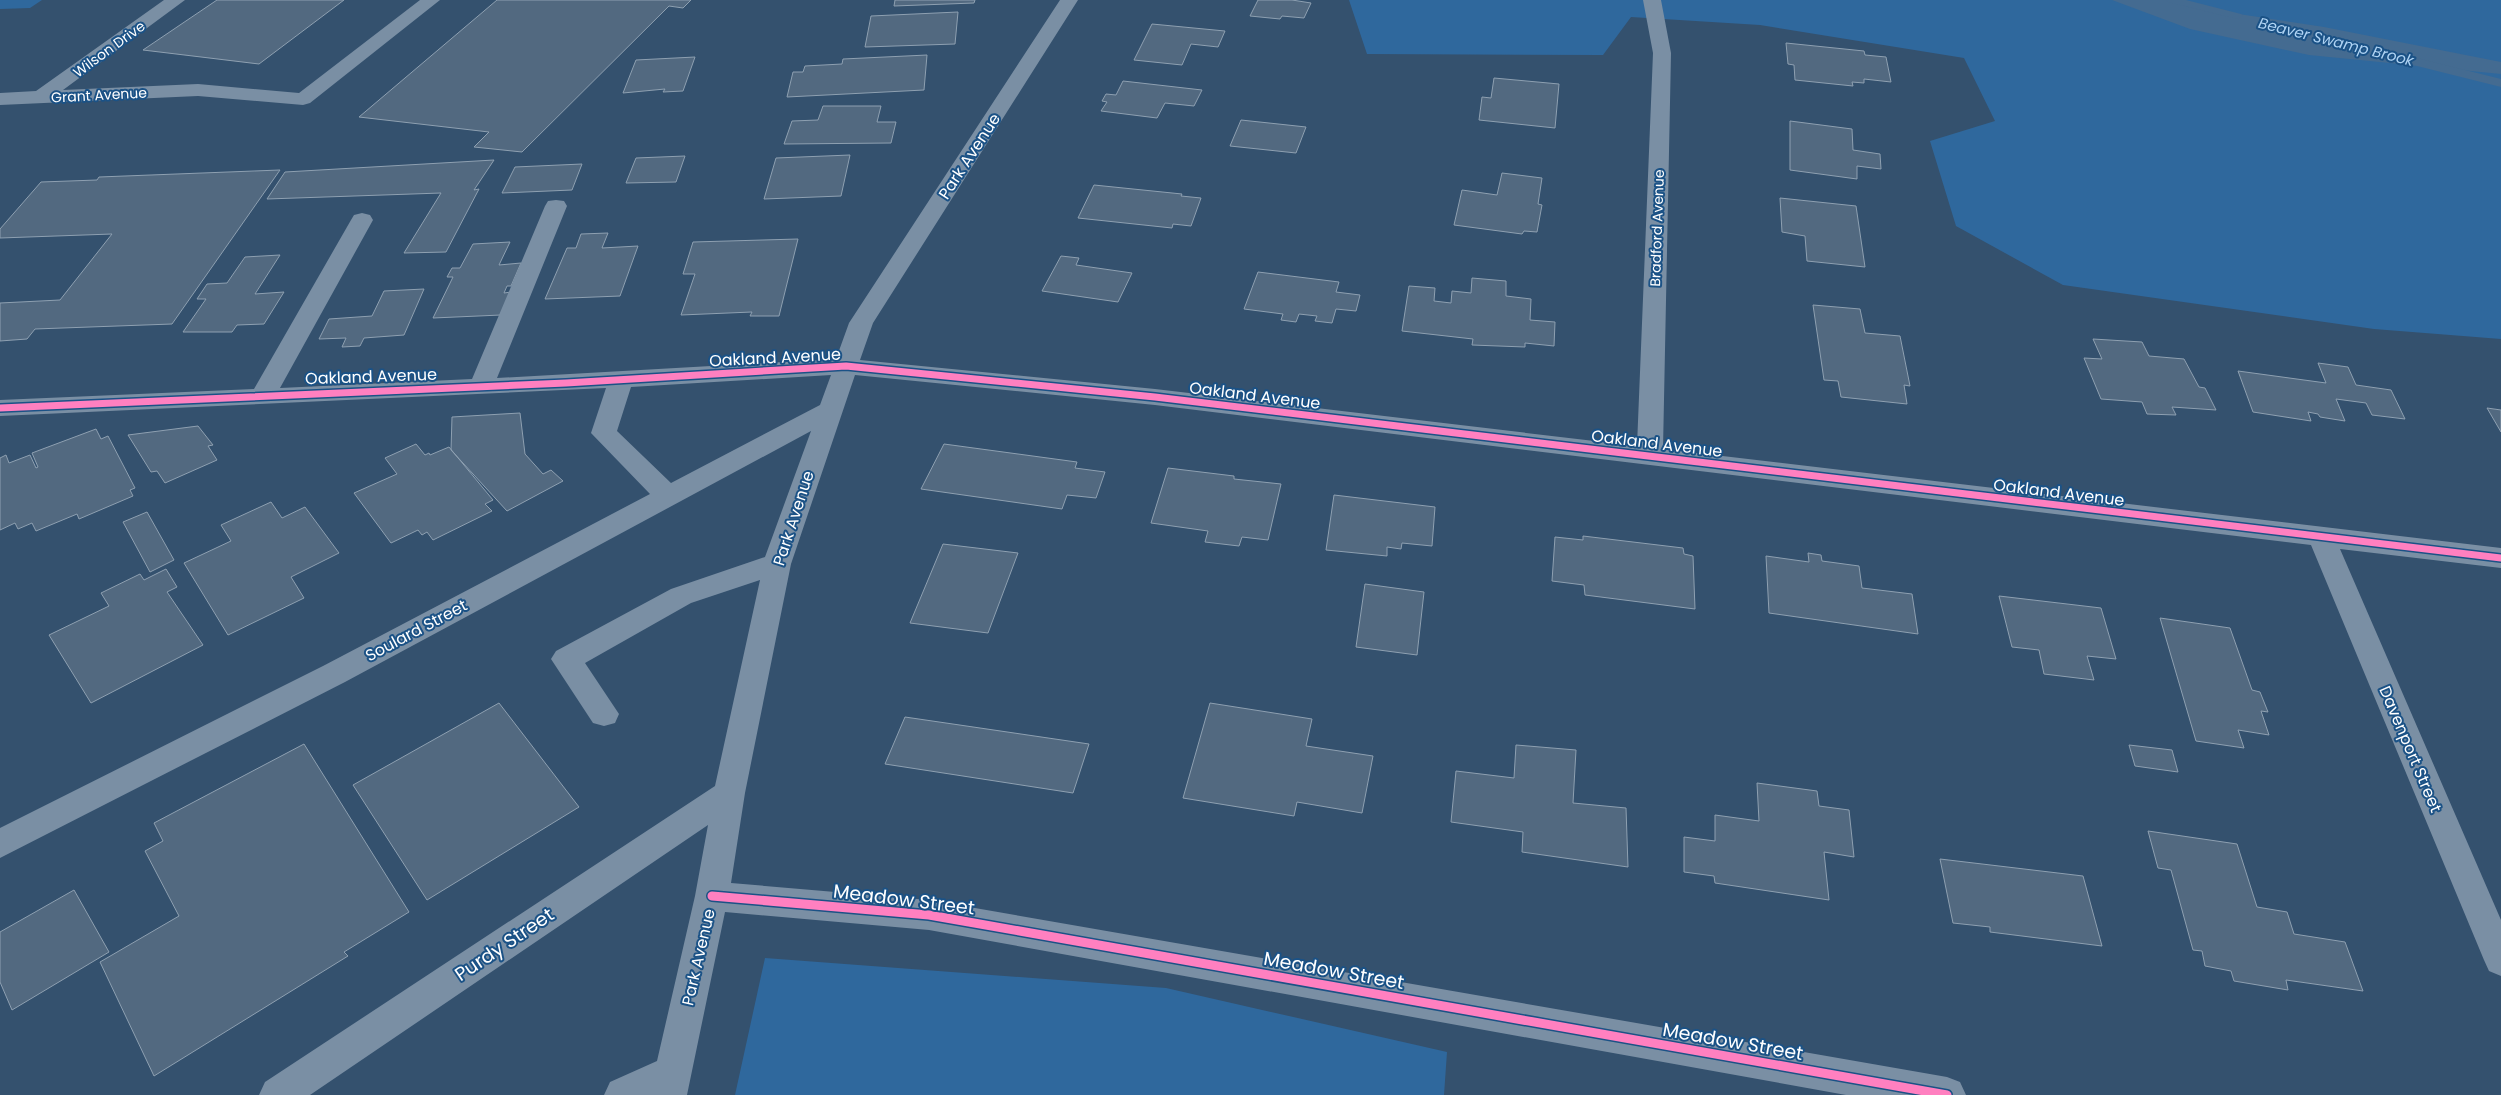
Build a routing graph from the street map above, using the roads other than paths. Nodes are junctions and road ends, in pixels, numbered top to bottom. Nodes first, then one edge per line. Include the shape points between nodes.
1 (176, 0) edge
2 (431, 0) edge
3 (1069, 0) edge
4 (1652, 0) edge
5 (41, 98) junction
6 (0, 99) edge
7 (556, 206) dead end
8 (362, 220) dead end
9 (846, 366) junction
10 (621, 380) junction
11 (480, 386) junction
12 (263, 395) junction
13 (0, 408) edge
14 (830, 410) junction
15 (1650, 456) junction
16 (668, 496) junction
17 (2322, 538) junction
18 (2501, 558) edge
19 (777, 564) junction
20 (604, 714) dead end
21 (729, 793) junction
22 (0, 844) edge
23 (712, 896) junction
24 (2501, 960) edge
25 (670, 1083) edge
26 (278, 1095) edge
27 (623, 1095) edge
28 (1947, 1095) edge

1 - 5 street, Wilson Drive
2 - 5 street, Grant Avenue via 303,99 198,90
3 - 9 street, Park Avenue via 861,323
4 - 15 street, Bradford Avenue via 1662,53
5 - 6 street, Grant Avenue
7 - 11 street
8 - 12 street
9 - 10 street, Oakland Avenue
9 - 14 street, Park Avenue
9 - 15 street, Oakland Avenue via 1155,397
10 - 11 street, Oakland Avenue
10 - 16 street via 604,433
11 - 12 street, Oakland Avenue
12 - 13 street, Oakland Avenue
14 - 16 street, Soulard Street
14 - 19 street, Park Avenue
15 - 17 street, Oakland Avenue
16 - 22 street, Soulard Street via 334,674
17 - 18 street, Oakland Avenue
17 - 24 street, Davenport Street
19 - 20 street via 681,596 566,659
19 - 21 street, Park Avenue
21 - 23 street, Park Avenue
21 - 26 street, Purdy Street
23 - 25 street, Park Avenue
23 - 28 street, Meadow Street via 930,915
25 - 27 street

